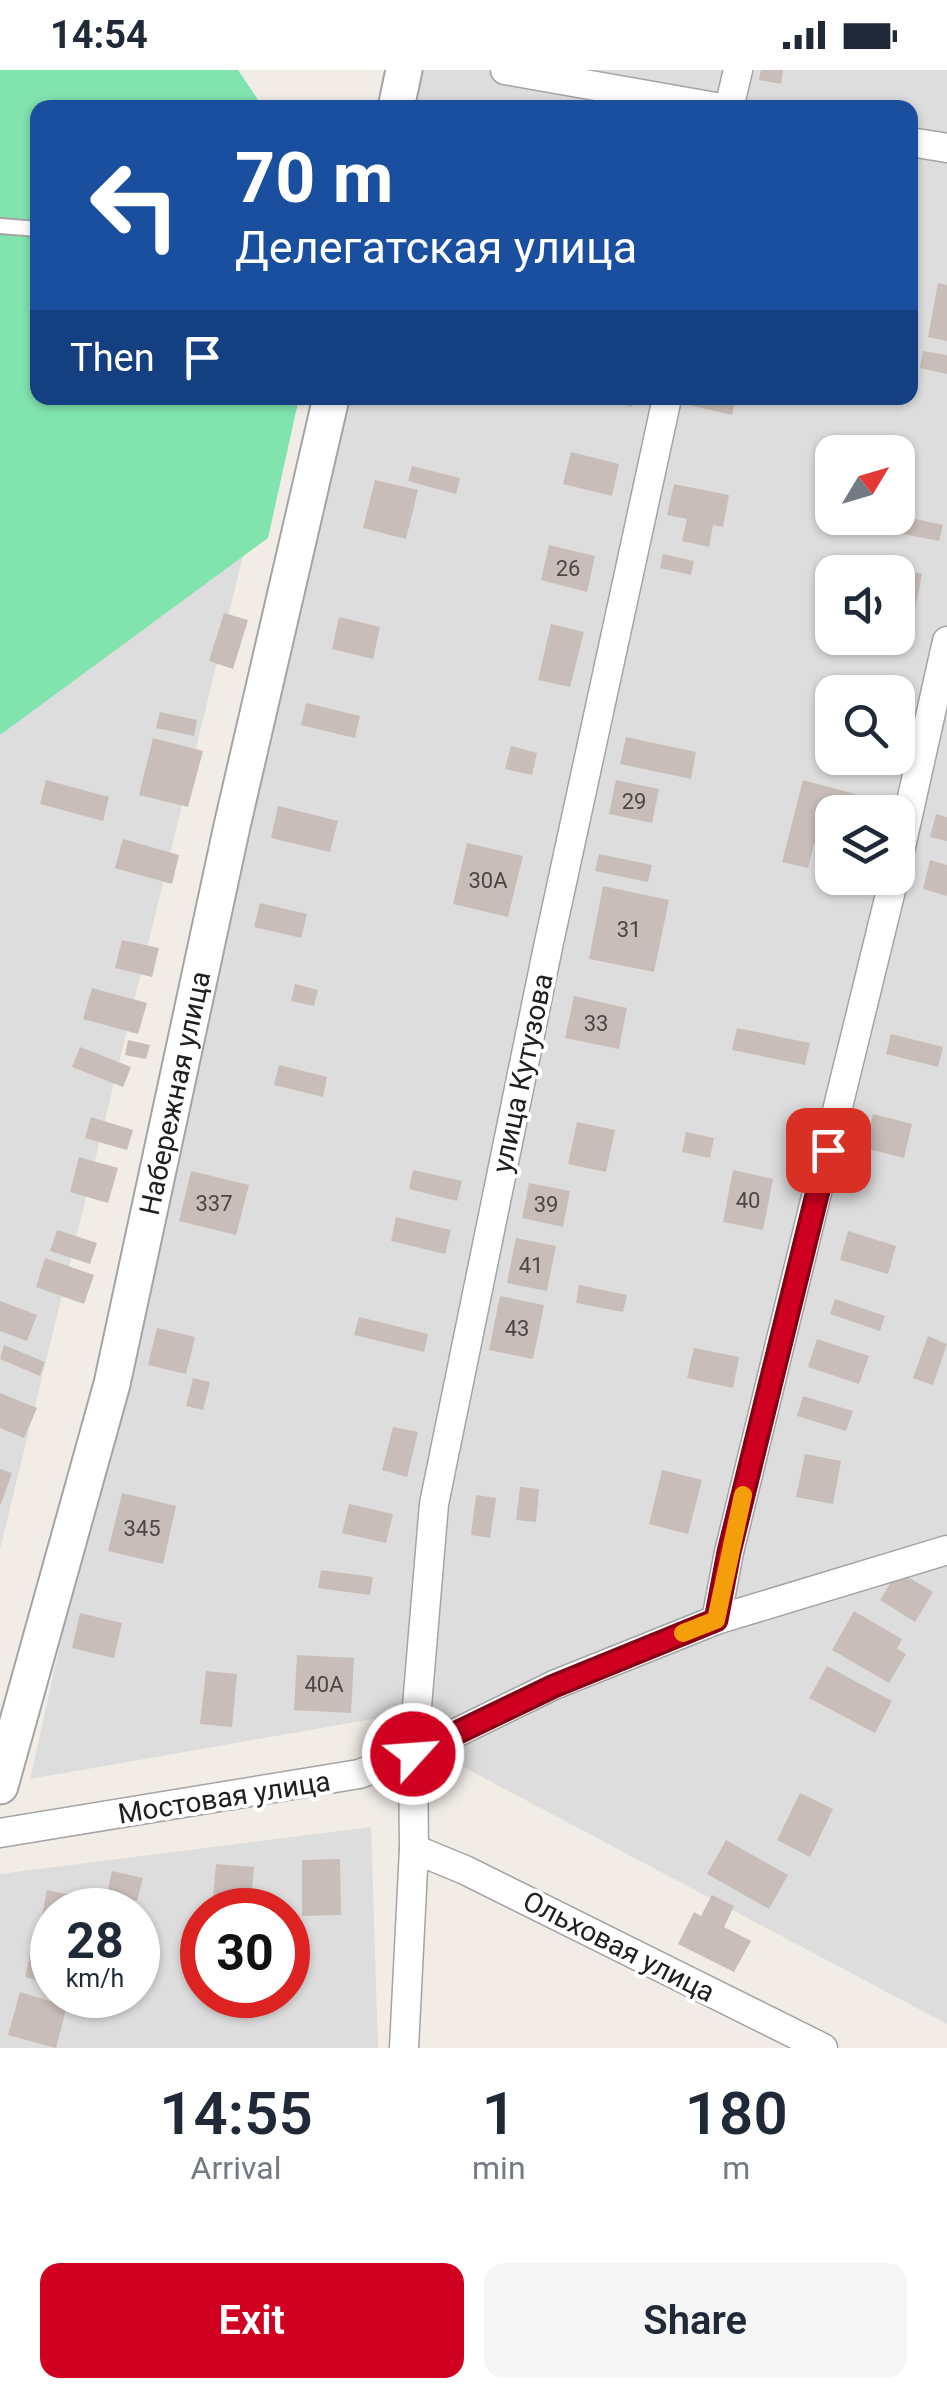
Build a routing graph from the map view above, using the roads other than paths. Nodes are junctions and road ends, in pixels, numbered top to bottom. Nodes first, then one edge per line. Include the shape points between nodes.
1 (404, 70) edge
2 (504, 70) edge
3 (738, 70) edge
4 (398, 100) edge
5 (675, 100) edge
6 (731, 100) edge
7 (918, 143) edge
8 (947, 148) edge
9 (0, 226) edge
10 (30, 228) edge
11 (329, 405) edge
12 (664, 405) edge
13 (947, 640) edge
14 (912, 795) edge
15 (890, 895) edge
16 (947, 1550) edge
17 (716, 1620) junction
18 (413, 1754) junction
19 (0, 1786) edge
20 (0, 1833) edge
21 (414, 1849) junction
22 (404, 2048) edge
23 (823, 2048) edge

1 - 4 street
2 - 5 street
3 - 6 street
7 - 8 street
9 - 10 lane
11 - 19 street, Набережная улица via 112,1384
12 - 18 street, улица Кутузова via 434,1504
13 - 14 street
15 - 17 street
16 - 17 street, Мостовая улица
17 - 18 street, Мостовая улица via 554,1686
18 - 20 street, Мостовая улица via 359,1774
18 - 21 street, улица Кутузова
21 - 22 street, улица Кутузова
21 - 23 street, Ольховая улица

